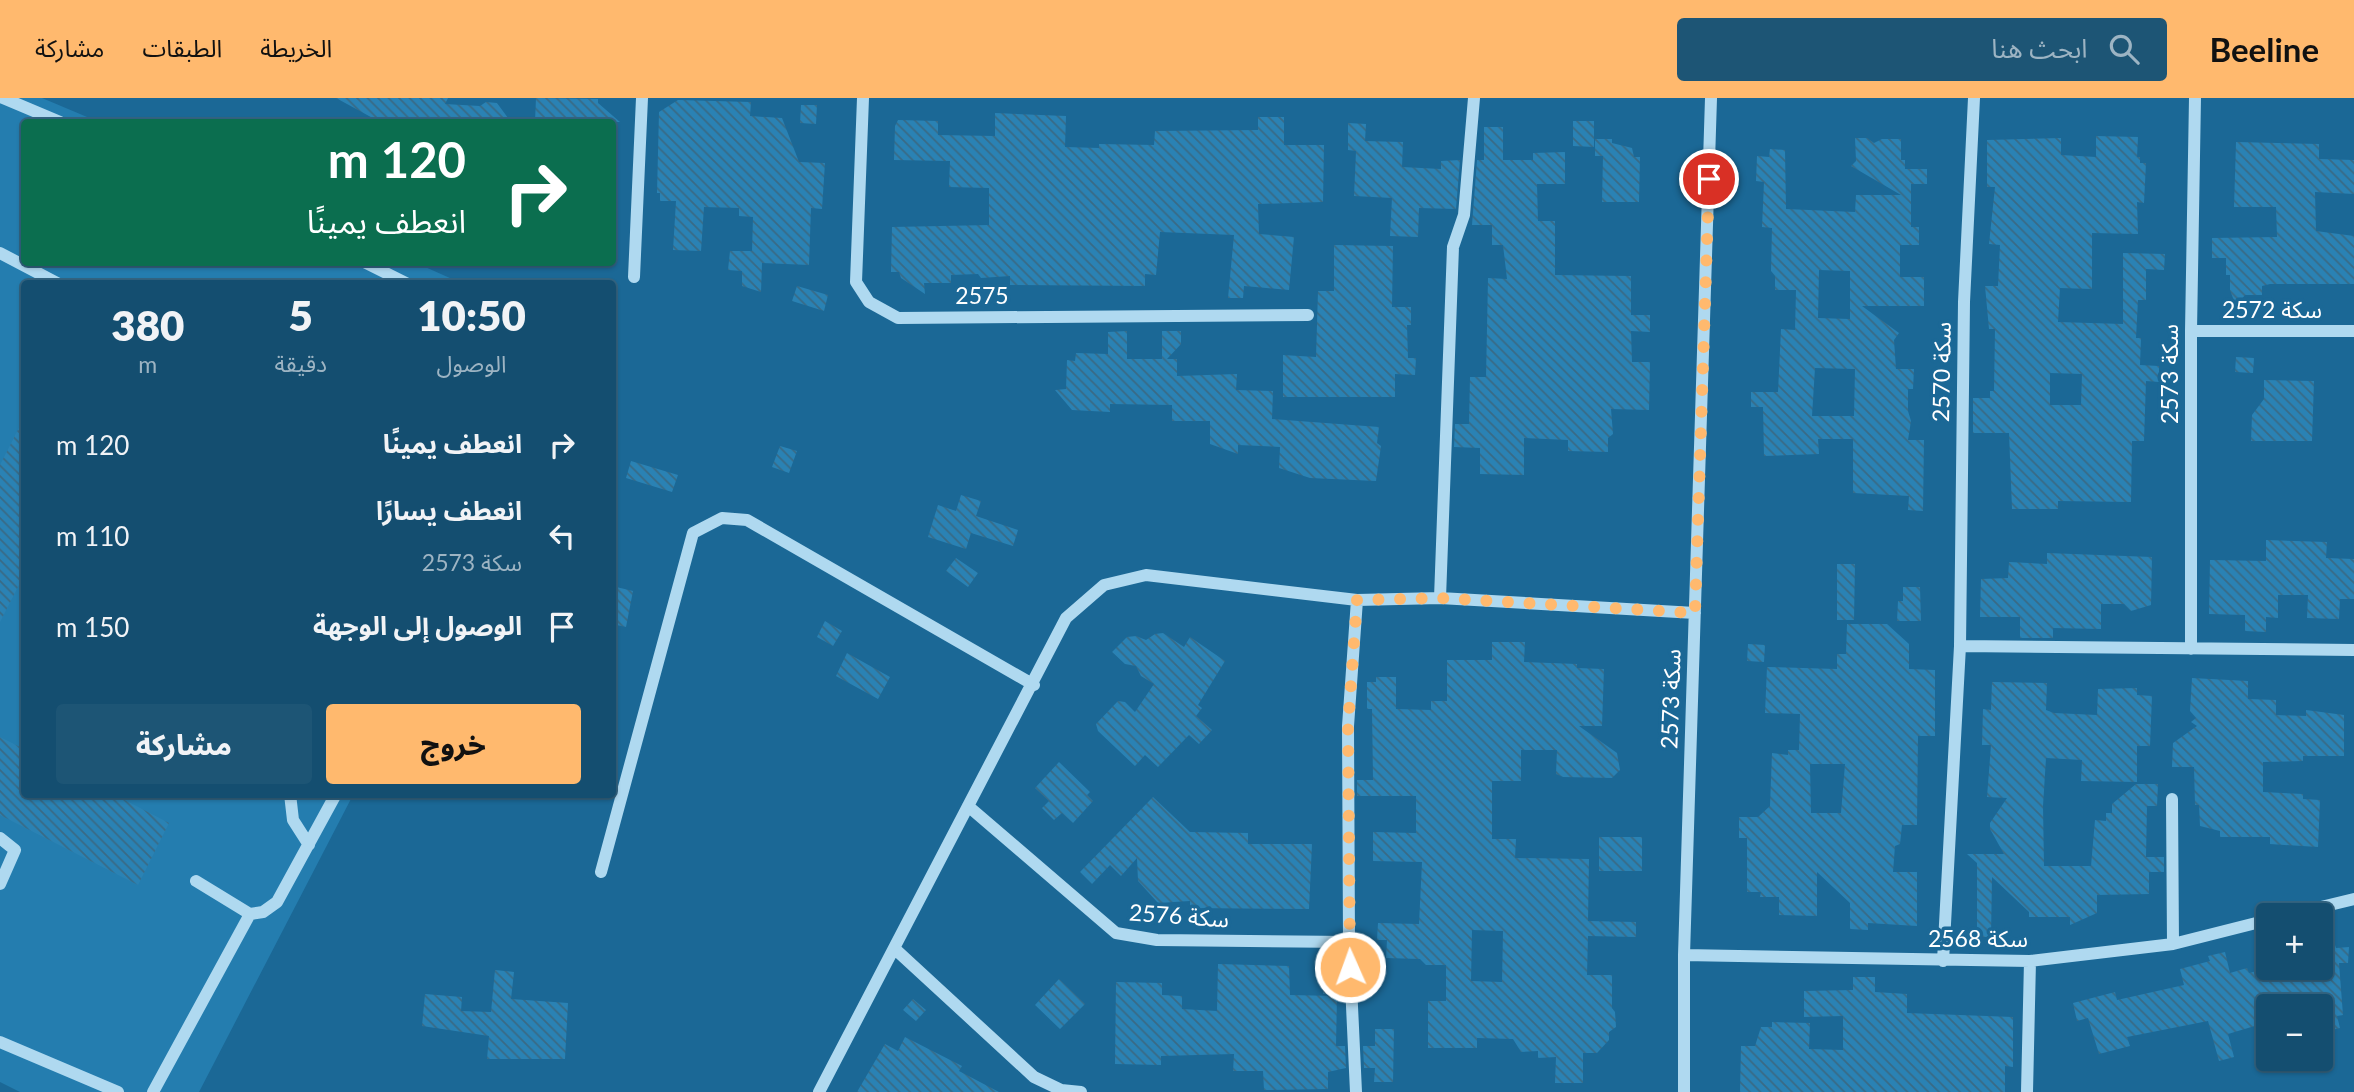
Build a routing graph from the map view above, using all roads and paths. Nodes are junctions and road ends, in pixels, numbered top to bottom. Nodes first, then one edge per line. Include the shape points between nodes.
1 (3, 98) edge
2 (642, 98) edge
3 (863, 98) edge
4 (1474, 98) edge
5 (1711, 98) edge
6 (1974, 98) edge
7 (2195, 98) edge
8 (53, 119) edge
9 (0, 253) edge
10 (21, 264) edge
11 (25, 266) edge
12 (372, 266) edge
13 (634, 277) dead end
14 (52, 280) edge
15 (400, 280) edge
16 (1308, 315) dead end
17 (2191, 331) junction
18 (2354, 331) edge
19 (1440, 598) junction
20 (1357, 600) junction
21 (1695, 613) junction
22 (1960, 646) junction
23 (2191, 649) junction
24 (2354, 650) edge
25 (1034, 685) junction
26 (290, 798) edge
27 (334, 798) edge
28 (2172, 799) dead end
29 (968, 806) junction
30 (0, 838) edge
31 (309, 845) junction
32 (601, 872) dead end
33 (196, 881) dead end
34 (0, 884) edge
35 (2354, 899) edge
36 (2333, 904) edge
37 (250, 914) junction
38 (2256, 923) edge
39 (1349, 942) junction
40 (2173, 944) junction
41 (895, 949) junction
42 (1684, 955) junction
43 (1943, 961) junction
44 (2030, 961) junction
45 (0, 1042) edge
46 (118, 1092) edge
47 (153, 1092) edge
48 (819, 1092) edge
49 (1081, 1092) edge
50 (1356, 1092) edge
51 (1684, 1092) edge
52 (2027, 1092) edge

1 - 8 street
2 - 13 street
3 - 16 street, 2575 via 856,282 869,302 898,318
4 - 19 street via 1464,215 1453,247
5 - 21 street, سكة 2573
6 - 22 street, سكة 2570 via 1964,302
7 - 17 street, سكة 2573
9 - 10 street
11 - 14 street
12 - 15 street
17 - 18 street, سكة 2572
17 - 23 street, سكة 2573
19 - 20 street
19 - 21 street
20 - 25 street via 1146,575 1104,585 1066,618
20 - 39 street via 1348,726
21 - 42 street, سكة 2573
22 - 23 street
22 - 43 street, سكة 2570
23 - 24 street
25 - 29 street
25 - 32 street via 747,520 722,517 693,533
26 - 31 street via 293,820
27 - 31 street
28 - 40 street
29 - 39 street, سكة 2576 via 1116,933 1157,940
29 - 41 street
30 - 34 street via 15,849
31 - 37 street via 277,902
33 - 37 street
35 - 36 street
37 - 47 street
38 - 40 street, سكة 2568
39 - 50 street
40 - 44 street, سكة 2568
41 - 48 street
41 - 49 street via 1034,1077 1061,1090
42 - 43 street, سكة 2568
42 - 51 street, سكة 2573
43 - 44 street, سكة 2568
44 - 52 street
45 - 46 street

